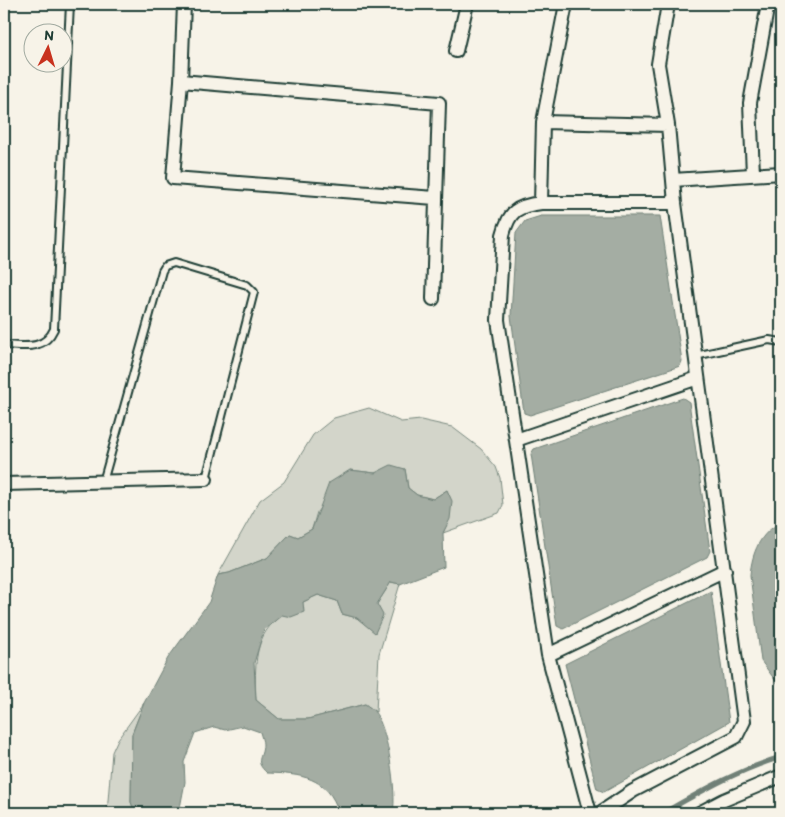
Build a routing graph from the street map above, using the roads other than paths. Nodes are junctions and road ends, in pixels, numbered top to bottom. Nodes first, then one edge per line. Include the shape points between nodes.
1 (70, 4) edge
2 (184, 4) edge
3 (467, 4) edge
4 (566, 4) edge
5 (668, 4) edge
6 (768, 4) edge
7 (456, 52) dead end
8 (181, 81) junction
9 (543, 122) junction
10 (668, 126) junction
11 (781, 173) edge
12 (753, 174) junction
13 (673, 180) junction
14 (435, 198) junction
15 (541, 203) junction
16 (675, 203) junction
17 (433, 299) dead end
18 (781, 342) edge
19 (4, 345) edge
20 (695, 356) junction
21 (698, 378) junction
22 (516, 440) junction
23 (206, 479) joint
24 (103, 482) junction
25 (4, 484) edge
26 (725, 570) junction
27 (548, 655) junction
28 (781, 776) edge
29 (590, 813) edge
30 (600, 813) edge
31 (699, 813) edge

1 - 19 lane via 54,329 45,342 36,346
2 - 8 street
3 - 7 street
4 - 9 street
5 - 10 street via 658,64
6 - 12 street via 750,103
8 - 14 street via 439,103
8 - 14 street via 173,178
9 - 10 street
9 - 15 street
10 - 13 street
11 - 12 street
12 - 13 street
13 - 16 street
14 - 17 street
15 - 16 street
15 - 22 street via 522,206 512,213 503,235 498,320
16 - 20 street
18 - 20 lane via 769,340
20 - 21 street
21 - 22 street
21 - 26 street
22 - 27 street
23 - 24 street
23 - 24 lane via 254,292 247,285 174,263 162,271
24 - 25 street
26 - 27 street
26 - 30 street via 744,712 742,730 736,737 633,791
27 - 29 street
28 - 31 street

